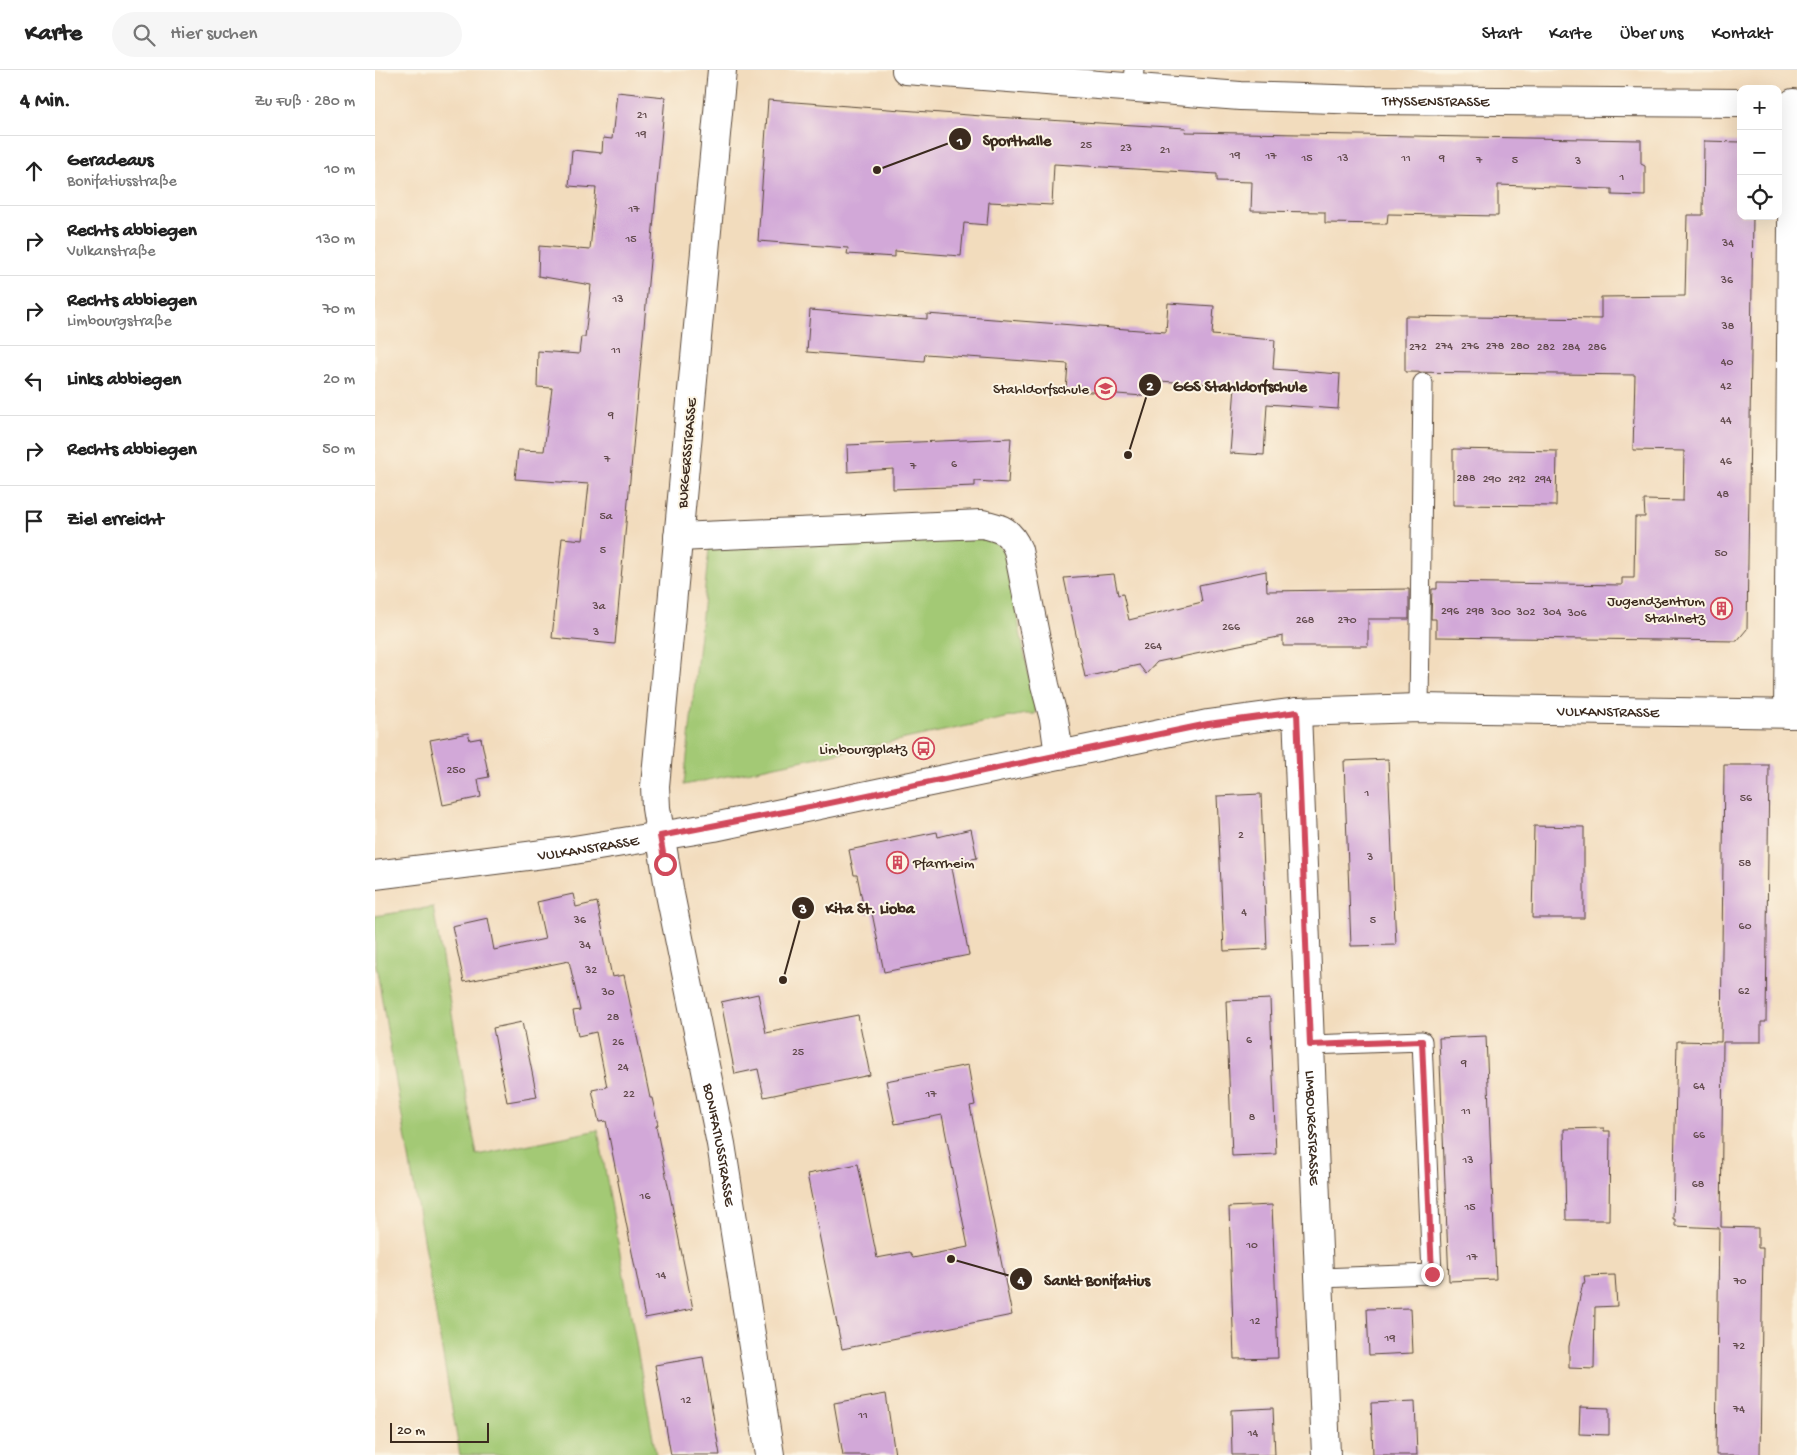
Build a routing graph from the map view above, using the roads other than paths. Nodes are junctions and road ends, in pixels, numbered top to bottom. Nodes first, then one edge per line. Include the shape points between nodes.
1 (722, 70) edge
2 (906, 70) edge
3 (1133, 79) edge
4 (1737, 103) edge
5 (1789, 103) edge
6 (1423, 384) dead end
7 (678, 537) junction
8 (1419, 708) junction
9 (1297, 712) junction
10 (1792, 714) edge
11 (1059, 756) junction
12 (660, 836) junction
13 (375, 875) edge
14 (1310, 1045) junction
15 (1319, 1278) junction
16 (771, 1455) edge
17 (1326, 1455) edge

1 - 7 street, BURGERSSTRASSE
2 - 3 street, THYSSENSTRASSE
3 - 4 street, THYSSENSTRASSE via 1239,96
5 - 10 street
6 - 8 lane
7 - 11 street via 982,524 1007,532 1017,550
7 - 12 street, BURGERSSTRASSE via 656,758 655,800
8 - 9 street, VULKANSTRASSE
8 - 10 street, VULKANSTRASSE
9 - 11 street, VULKANSTRASSE via 1208,724
9 - 14 street, LIMBOURGSTRASSE
11 - 12 street, VULKANSTRASSE
12 - 13 street, VULKANSTRASSE
12 - 16 street, BONIFATIUSSTRASSE via 721,1144
14 - 15 street, LIMBOURGSTRASSE
14 - 15 lane via 1422,1041 1432,1274
15 - 17 street, LIMBOURGSTRASSE

